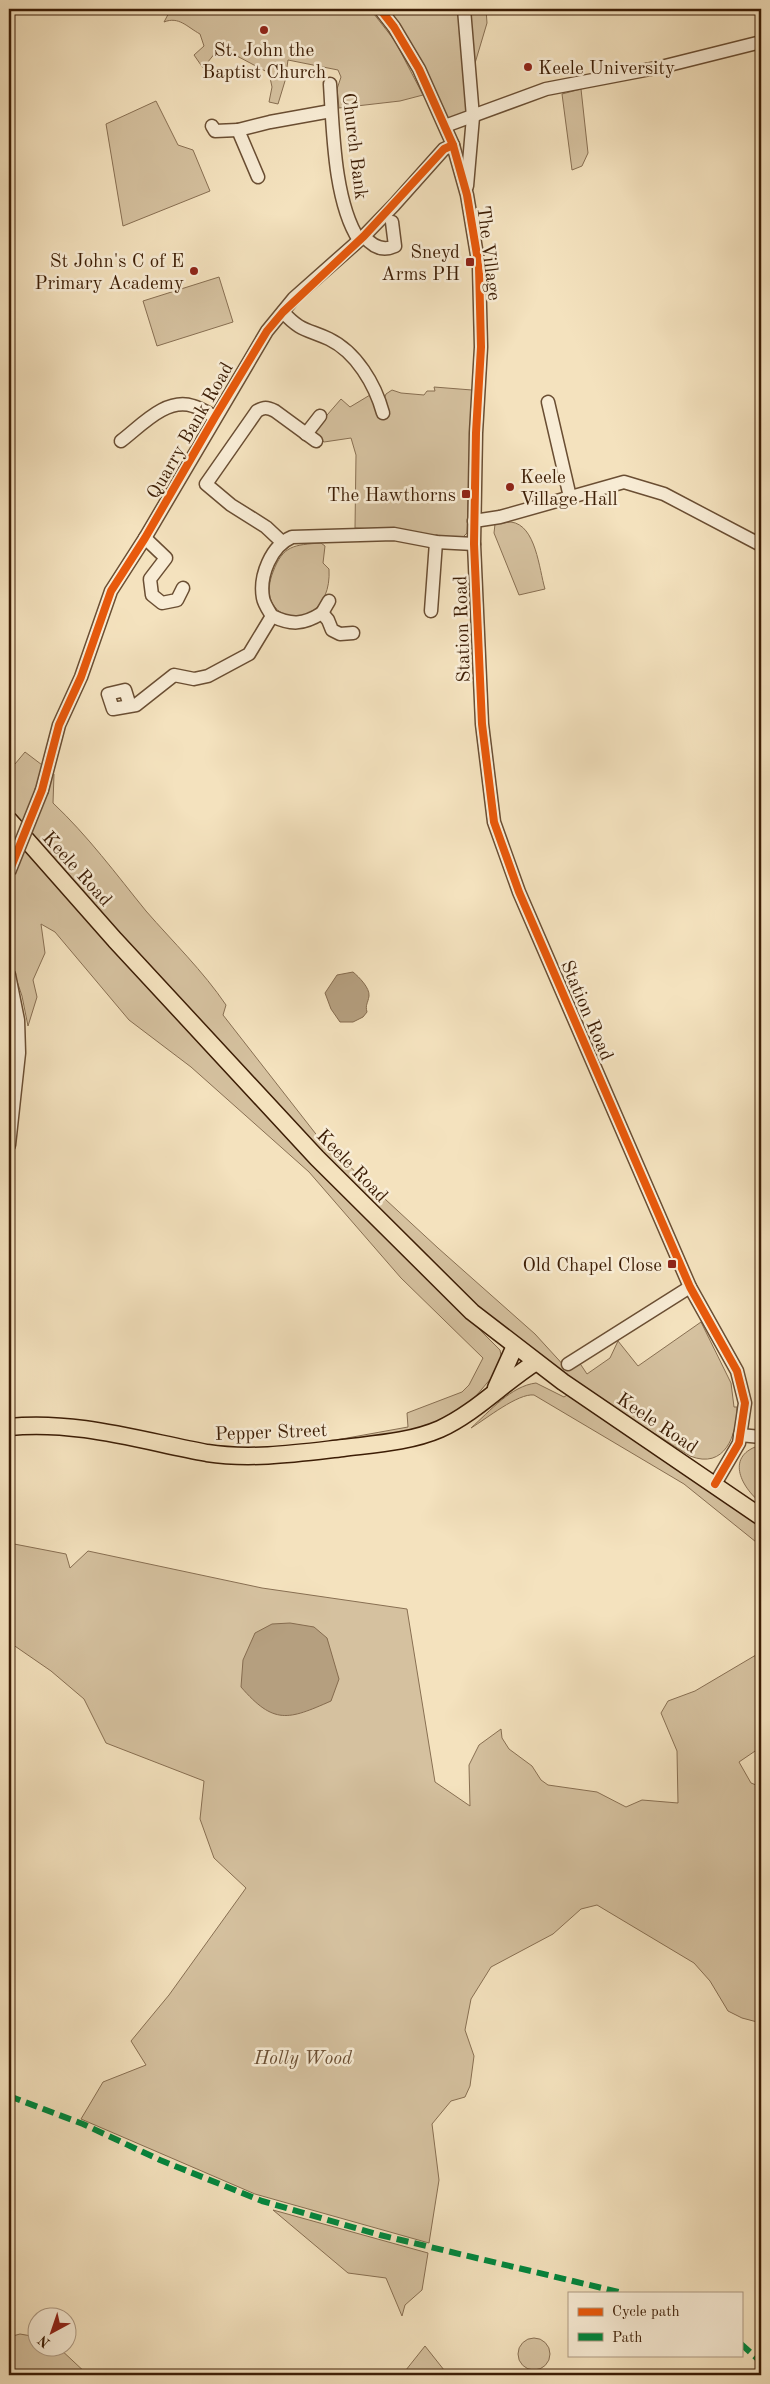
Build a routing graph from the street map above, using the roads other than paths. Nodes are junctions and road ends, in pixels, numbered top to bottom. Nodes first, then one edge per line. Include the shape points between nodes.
1 (380, 9) edge
2 (464, 9) edge
3 (761, 42) edge
4 (330, 84) dead end
5 (322, 110) junction
6 (472, 117) junction
7 (212, 126) dead end
8 (445, 126) junction
9 (238, 130) junction
10 (453, 145) junction
11 (258, 177) dead end
12 (467, 195) junction
13 (392, 222) dead end
14 (361, 238) junction
15 (283, 312) junction
16 (548, 402) dead end
17 (383, 412) dead end
18 (320, 416) dead end
19 (215, 417) junction
20 (121, 441) dead end
21 (570, 497) junction
22 (474, 521) junction
23 (145, 538) junction
24 (282, 542) junction
25 (436, 542) junction
26 (474, 544) junction
27 (761, 546) edge
28 (183, 588) dead end
29 (329, 601) dead end
30 (431, 611) dead end
31 (322, 614) junction
32 (272, 616) junction
33 (353, 632) dead end
34 (130, 706) dead end
35 (9, 820) edge
36 (9, 872) edge
37 (9, 975) edge
38 (9, 1146) edge
39 (690, 1287) junction
40 (515, 1346) junction
41 (536, 1362) junction
42 (568, 1364) dead end
43 (494, 1392) junction
44 (9, 1427) edge
45 (740, 1435) junction
46 (761, 1437) edge
47 (716, 1484) junction
48 (761, 1517) edge

1 - 8 street, The Village via 420,69
2 - 6 street, The Village
3 - 6 street via 670,65 546,90
4 - 5 street, Church Bank
5 - 9 street
5 - 14 street, Church Bank via 342,199 351,228
6 - 8 street
6 - 12 street, The Village
7 - 9 street via 220,132
8 - 10 street, The Village
9 - 11 street
10 - 12 street, The Village
10 - 14 street, Quarry Bank Road via 444,150
12 - 22 street, The Village via 479,267 482,317
13 - 14 street via 398,251 378,248
14 - 15 street, Quarry Bank Road
15 - 17 street via 295,325 342,348 372,382
15 - 19 street, Quarry Bank Road via 266,331
16 - 21 street
18 - 24 street via 311,437 275,411 262,408 206,484 231,505 266,526
19 - 20 street via 192,405 173,405 161,410
19 - 23 street, Quarry Bank Road
21 - 22 street
21 - 27 street via 624,482 664,494
22 - 26 street, Station Road
23 - 28 street via 166,558 150,579 152,595 162,602 177,600
23 - 36 street, Quarry Bank Road, bridge via 111,591 81,677 59,724 42,790
24 - 25 street via 292,537 394,534
24 - 32 street via 275,549 263,584 263,600
25 - 26 street
25 - 30 street
26 - 39 street, Station Road via 482,724 494,822 519,892
29 - 31 street
31 - 32 street via 298,624
31 - 33 street via 332,630 340,634
32 - 34 street via 249,654 208,676 194,679 174,675 136,706
35 - 40 main road, Keele Road via 317,1158 472,1312
37 - 38 street via 18,1020 19,1053
39 - 42 street via 599,1348
39 - 45 street, Station Road via 737,1371 745,1397
40 - 41 main road, Keele Road
40 - 43 main road, Pepper Street
41 - 43 main road, Pepper Street
41 - 47 main road, Keele Road
43 - 44 main road, Pepper Street via 439,1429 390,1442 305,1453 237,1456 99,1431 56,1426
45 - 46 street
45 - 47 street, Station Road via 739,1443
47 - 48 main road

